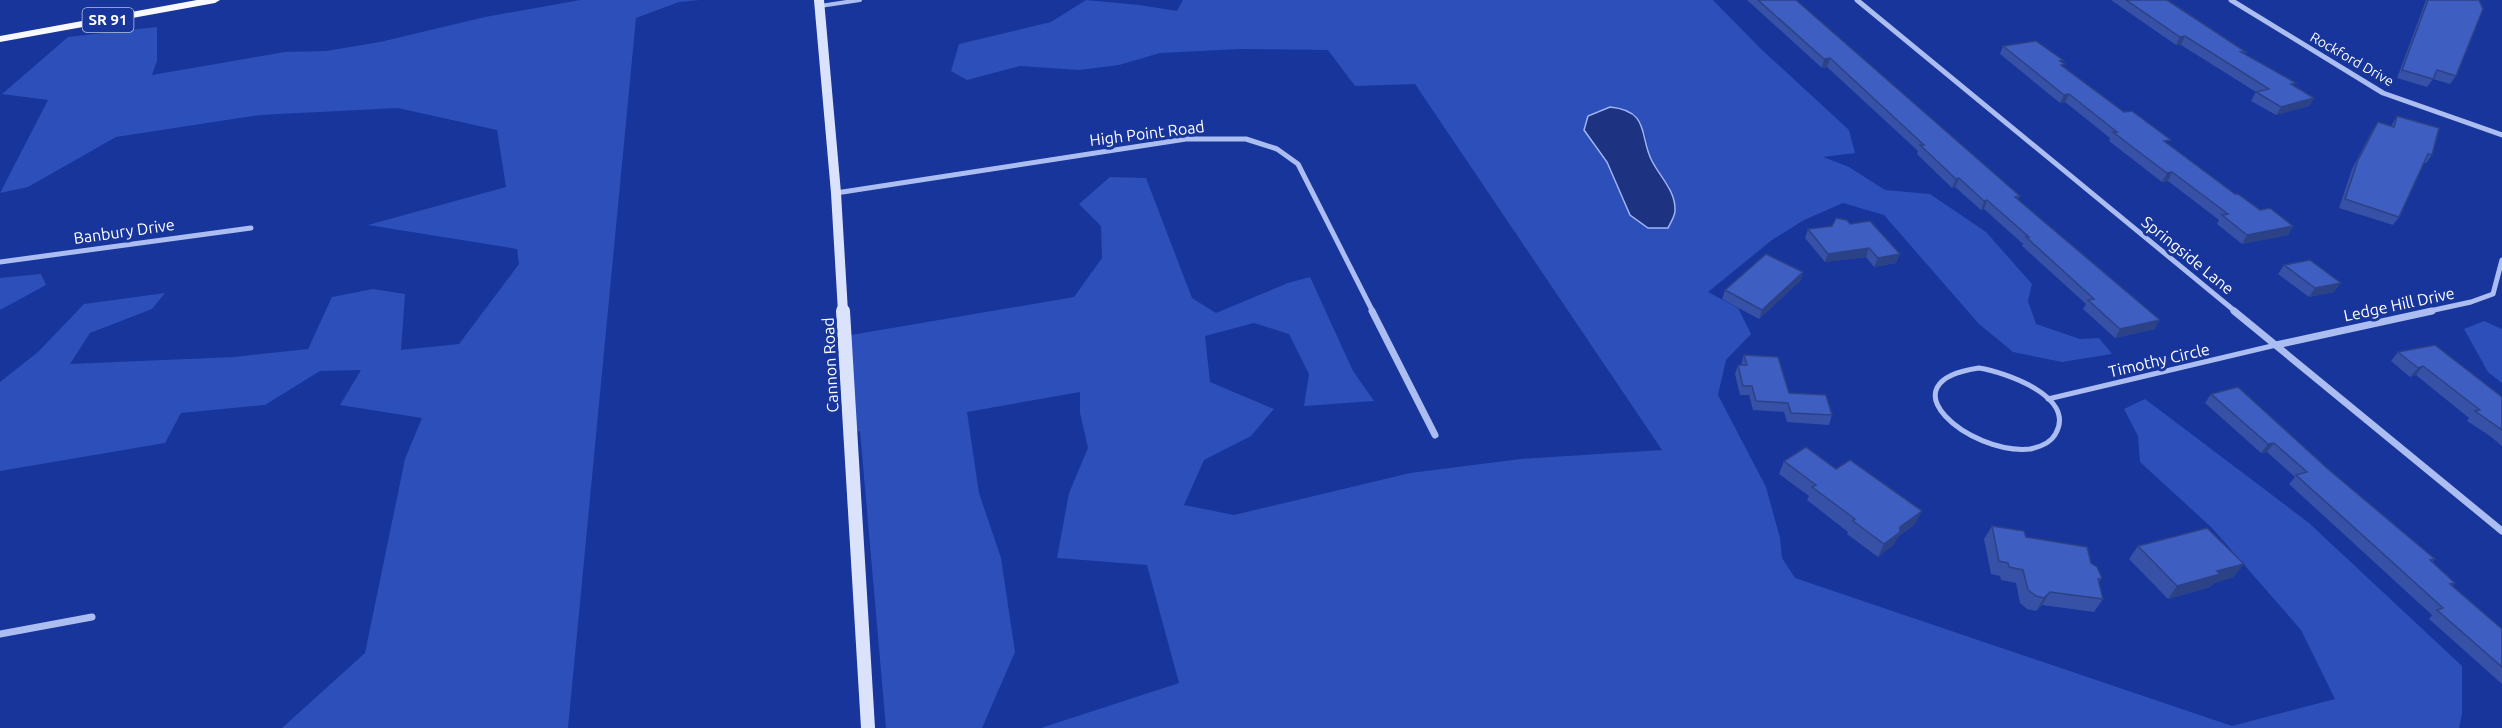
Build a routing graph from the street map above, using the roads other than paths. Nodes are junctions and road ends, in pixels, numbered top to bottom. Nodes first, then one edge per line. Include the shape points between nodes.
1 (215, 0) edge
2 (860, 0) edge
3 (1857, 0) edge
4 (2231, 0) edge
5 (820, 3) edge
6 (0, 39) edge
7 (2502, 135) edge
8 (836, 193) junction
9 (251, 228) dead end
10 (2502, 260) edge
11 (0, 262) edge
12 (2276, 345) junction
13 (2048, 399) junction
14 (1435, 435) dead end
15 (2502, 531) edge
16 (92, 617) dead end
17 (0, 634) edge
18 (868, 728) edge

1 - 6 main road, SR 91
2 - 5 lane
3 - 12 street, Springside Lane
4 - 7 street, Rockford Drive via 2383,93
5 - 8 main road, Cannon Road
8 - 14 street, High Point Road via 1186,139 1246,139 1277,149 1298,164
8 - 18 main road, Cannon Road
9 - 11 street, Banbury Drive
10 - 12 street, Ledge Hill Drive via 2493,294
12 - 13 lane, Timothy Circle
12 - 15 street, Springside Lane
13 - 13 lane via 2058,413 2060,427 2048,445 2025,450 2003,448 1962,432 1946,418 1935,393 1948,374 1979,368 2017,378
16 - 17 street

